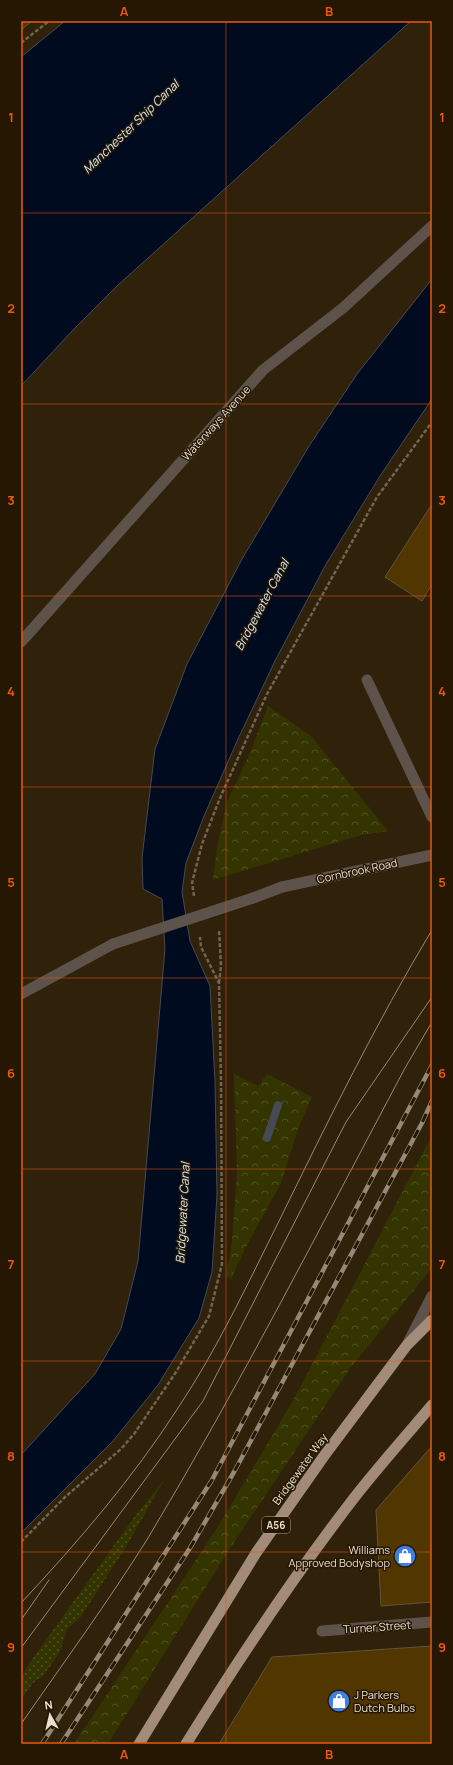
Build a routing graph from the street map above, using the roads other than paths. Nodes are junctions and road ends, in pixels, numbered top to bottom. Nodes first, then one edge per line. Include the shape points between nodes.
1 (432, 226) edge
2 (21, 642) edge
3 (367, 680) dead end
4 (432, 817) edge
5 (432, 855) edge
6 (21, 994) edge
7 (432, 1296) edge
8 (432, 1320) edge
9 (407, 1345) junction
10 (432, 1405) edge
11 (432, 1622) edge
12 (322, 1631) dead end
13 (139, 1744) edge
14 (186, 1744) edge

1 - 2 street, Waterways Avenue via 344,308 263,370
3 - 4 street
5 - 6 street, Cornbrook Road, bridge via 282,887 112,944
7 - 9 street
8 - 9 highway, Bridgewater Way / A56
9 - 13 highway, Bridgewater Way / A56 via 256,1553
10 - 14 highway via 354,1498 283,1595
11 - 12 street, Turner Street

